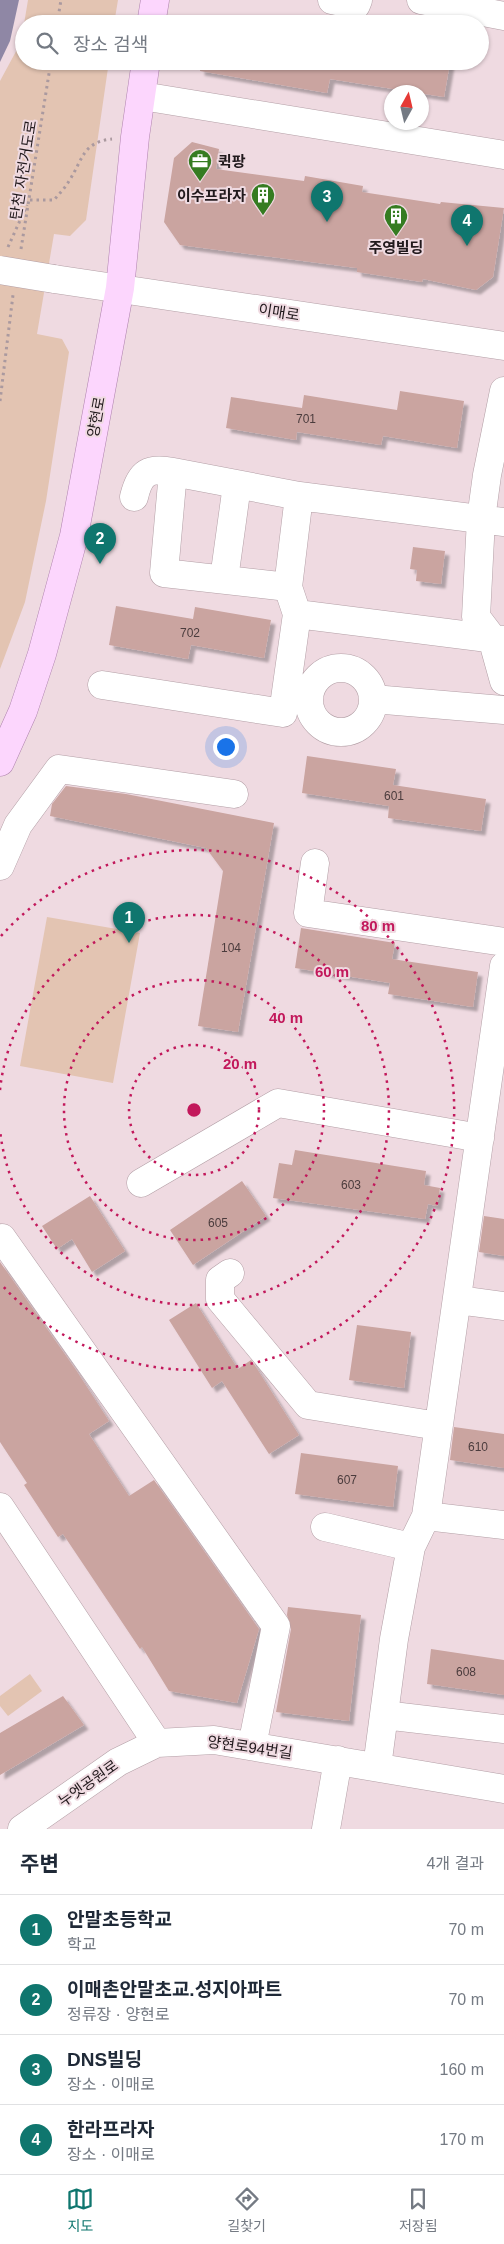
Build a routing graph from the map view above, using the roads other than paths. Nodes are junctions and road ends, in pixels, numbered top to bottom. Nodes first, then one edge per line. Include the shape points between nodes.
1 (155, 0) edge
2 (332, 0) edge
3 (358, 0) edge
4 (421, 0) edge
5 (153, 15) edge
6 (504, 16) edge
7 (145, 70) edge
8 (142, 96) junction
9 (504, 155) edge
10 (10, 266) edge
11 (120, 288) junction
12 (504, 346) edge
13 (504, 391) edge
14 (173, 472) junction
15 (237, 484) junction
16 (300, 496) junction
17 (134, 497) dead end
18 (492, 520) edge
19 (224, 579) junction
20 (288, 587) junction
21 (297, 614) junction
22 (498, 639) edge
23 (504, 681) edge
24 (102, 685) dead end
25 (373, 699) dead end
26 (504, 710) edge
27 (0, 762) edge
28 (234, 794) dead end
29 (315, 863) dead end
30 (0, 866) edge
31 (504, 942) edge
32 (504, 966) edge
33 (496, 1088) edge
34 (480, 1138) junction
35 (141, 1183) dead end
36 (0, 1240) edge
37 (230, 1274) dead end
38 (458, 1300) junction
39 (504, 1306) edge
40 (438, 1426) junction
41 (0, 1507) edge
42 (426, 1516) junction
43 (504, 1525) edge
44 (325, 1527) dead end
45 (411, 1547) junction
46 (384, 1715) junction
47 (504, 1729) edge
48 (157, 1743) junction
49 (252, 1746) junction
50 (338, 1760) junction
51 (378, 1767) junction
52 (504, 1788) edge
53 (22, 1829) edge
54 (326, 1829) edge

1 - 5 main road
2 - 3 street via 356,5
4 - 6 street
7 - 8 main road, 양현로
8 - 9 street
8 - 11 main road, 양현로
10 - 11 street, 이매로, bridge via 54,279
11 - 12 street, 이매로
11 - 27 main road, 양현로 via 60,595 23,711
13 - 18 street via 487,474
14 - 15 street
14 - 17 street via 157,469 145,474
14 - 19 street via 164,572
15 - 16 street
15 - 19 street
16 - 18 street
16 - 20 street
18 - 22 street via 476,617
19 - 20 street
20 - 21 street
21 - 22 street
21 - 24 street via 283,713
22 - 23 street
25 - 26 street
28 - 30 street via 58,769 18,825
29 - 31 street via 308,913
32 - 33 street
33 - 34 street
34 - 35 street via 278,1103
34 - 38 street
36 - 49 street via 2,1238 276,1626
37 - 40 street via 220,1280 220,1298 308,1405
38 - 39 street
38 - 40 street
40 - 42 street
41 - 48 street
42 - 43 street
42 - 45 street
44 - 45 street
45 - 46 street
46 - 47 street
46 - 51 street
48 - 49 street, 양현로94번길 via 214,1740
48 - 53 street, 누엣공원로 via 118,1762
49 - 50 street, 양현로94번길
50 - 51 street, 양현로94번길
50 - 54 street
51 - 52 street, 양현로94번길

